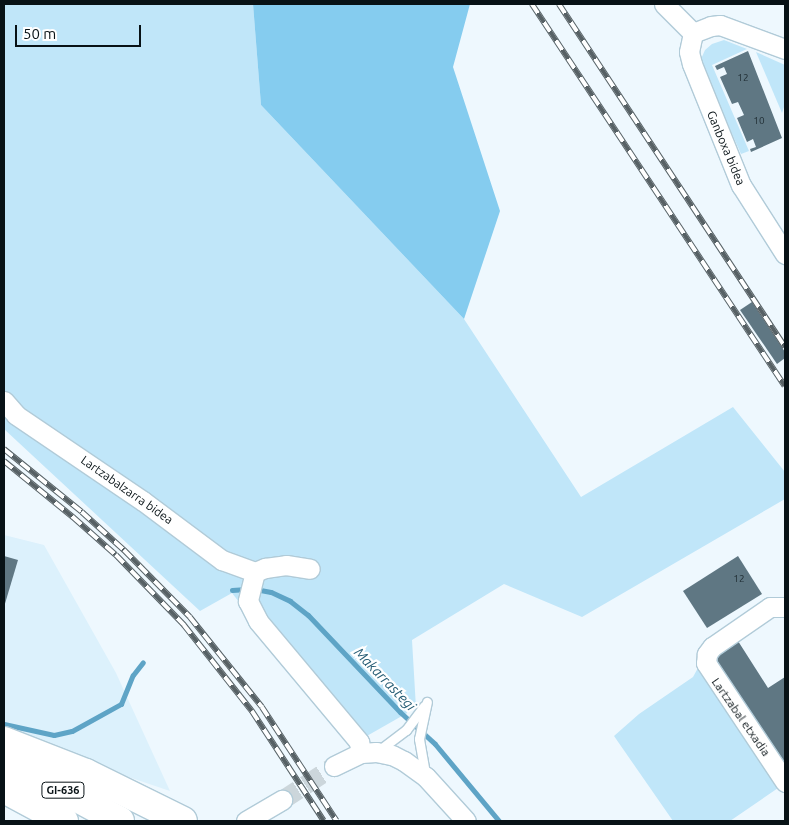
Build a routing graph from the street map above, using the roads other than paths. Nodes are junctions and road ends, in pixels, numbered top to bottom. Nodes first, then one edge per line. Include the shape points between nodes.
1 (664, 4) edge
2 (693, 33) junction
3 (785, 49) edge
4 (785, 254) edge
5 (4, 402) edge
6 (310, 569) dead end
7 (254, 578) junction
8 (785, 607) edge
9 (4, 742) edge
10 (368, 752) junction
11 (4, 764) edge
12 (334, 766) tunnel mouth
13 (426, 777) junction
14 (785, 782) edge
15 (4, 789) edge
16 (282, 800) tunnel mouth
17 (64, 821) edge
18 (120, 821) edge
19 (183, 821) edge
20 (246, 821) edge
21 (466, 821) edge

1 - 2 street
2 - 3 street via 720,25
2 - 4 street, Ganboxa bidea via 689,46 692,64 741,185
5 - 7 street, Lartzabalzarra bidea via 16,414 222,560
6 - 7 street via 286,565 265,568
7 - 10 street via 248,601 262,627
8 - 14 street, Lartzabal etxadia via 770,607 712,647 706,663
9 - 19 main road via 86,773
10 - 12 street
10 - 13 street via 404,760
10 - 13 lane via 406,730 427,702 419,739
11 - 18 main road, GI-636 via 53,784
13 - 21 street
15 - 17 main road
16 - 20 street

